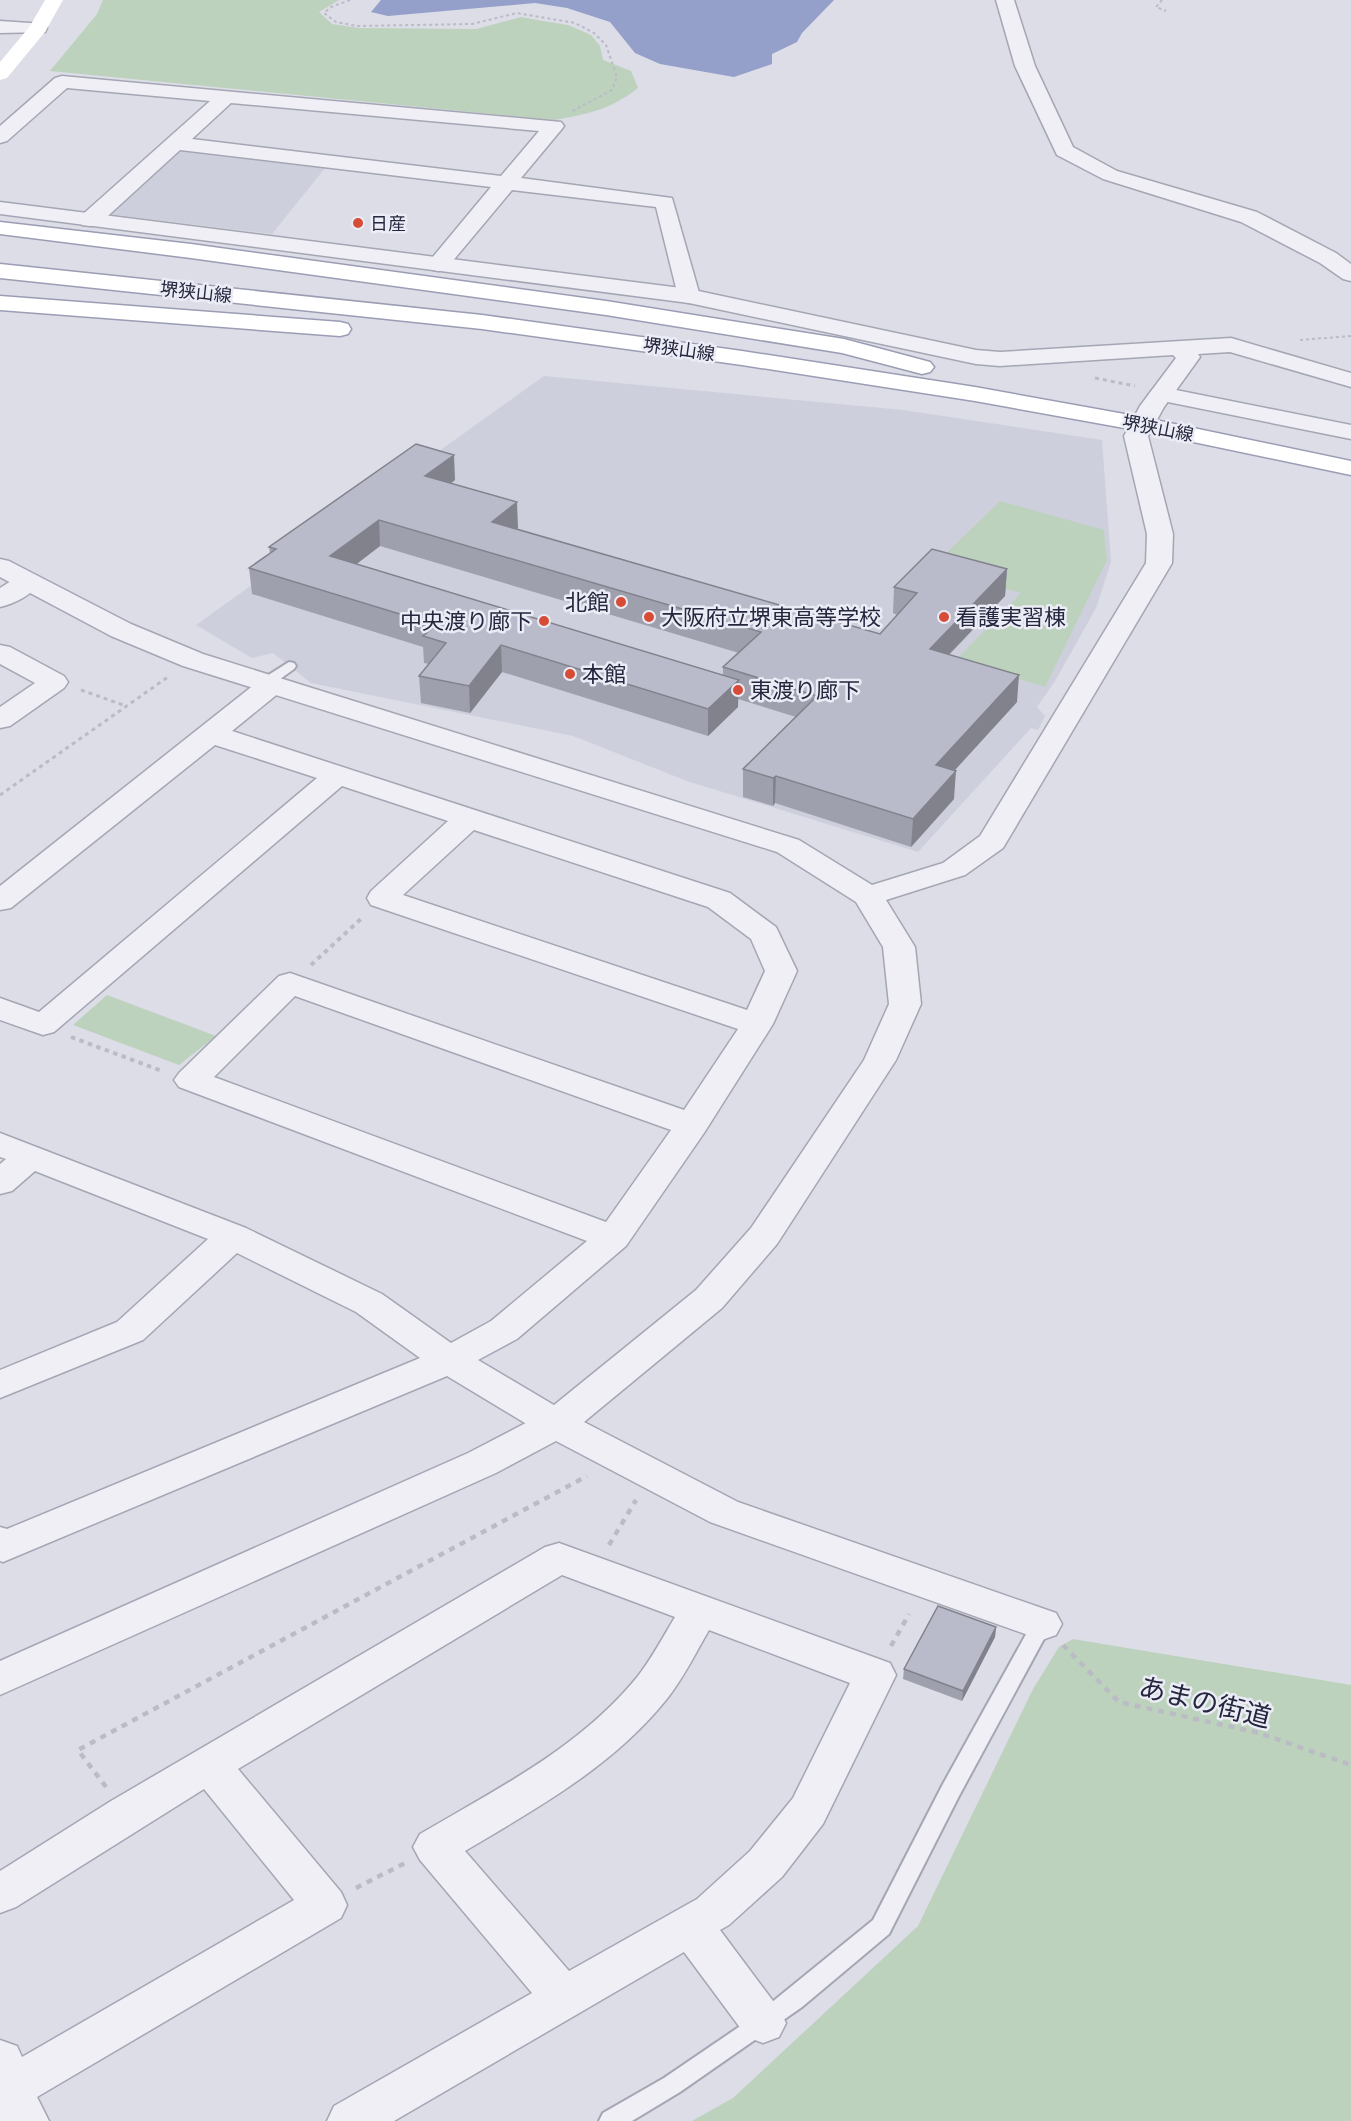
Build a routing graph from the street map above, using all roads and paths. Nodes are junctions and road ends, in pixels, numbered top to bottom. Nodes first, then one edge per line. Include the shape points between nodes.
1 (54, 0) edge
2 (350, 0) edge
3 (1005, 0) edge
4 (1162, 0) edge
5 (1166, 11) dead end
6 (0, 27) edge
7 (38, 28) junction
8 (0, 74) edge
9 (226, 97) junction
10 (554, 126) junction
11 (0, 137) edge
12 (175, 143) junction
13 (507, 182) junction
14 (0, 208) edge
15 (90, 220) junction
16 (0, 228) edge
17 (0, 257) edge
18 (438, 264) junction
19 (0, 271) edge
20 (1351, 274) edge
21 (689, 296) junction
22 (0, 303) edge
23 (1180, 349) junction
24 (922, 367) junction
25 (1351, 380) edge
26 (900, 383) junction
27 (1151, 408) junction
28 (1351, 432) edge
29 (1351, 448) edge
30 (1351, 468) edge
31 (0, 567) edge
32 (28, 582) junction
33 (0, 599) edge
34 (0, 653) edge
35 (172, 674) dead end
36 (274, 679) junction
37 (54, 682) junction
38 (126, 706) junction
39 (0, 720) edge
40 (211, 734) junction
41 (338, 775) junction
42 (0, 795) edge
43 (469, 818) junction
44 (868, 896) junction
45 (382, 898) junction
46 (0, 901) edge
47 (291, 984) junction
48 (0, 1008) edge
49 (757, 1024) junction
50 (43, 1025) junction
51 (190, 1080) junction
52 (692, 1125) junction
53 (16, 1150) edge
54 (0, 1183) edge
55 (233, 1236) junction
56 (613, 1238) junction
57 (449, 1360) junction
58 (0, 1385) edge
59 (556, 1424) junction
60 (597, 1470) dead end
61 (640, 1494) dead end
62 (0, 1542) edge
63 (593, 1571) junction
64 (700, 1610) junction
65 (1042, 1624) junction
66 (0, 1679) edge
67 (1351, 1765) edge
68 (210, 1766) junction
69 (126, 1814) junction
70 (435, 1847) junction
71 (0, 1894) edge
72 (325, 1905) junction
73 (690, 1925) junction
74 (564, 1998) junction
75 (763, 2023) junction
76 (11, 2091) edge
77 (376, 2115) edge
78 (611, 2121) edge

1 - 7 main road
2 - 10 path via 324,13 336,22 357,26 472,24 518,13 575,23 594,33 606,45 617,77 612,90 576,108
3 - 20 street via 1025,66 1064,151 1110,175 1249,217
4 - 5 path via 1156,7
6 - 7 street
7 - 8 main road
9 - 10 street
9 - 11 street via 62,82
9 - 12 street
10 - 13 street
12 - 13 street
12 - 15 street
13 - 18 street
13 - 21 street via 665,202
14 - 15 street
15 - 18 street
16 - 24 main road via 606,308 844,346
17 - 24 main road, 堺狭山線 via 550,314
18 - 21 street
19 - 26 main road, 堺狭山線 via 482,322
21 - 23 street via 976,357
22 - 26 main road via 525,344
23 - 25 street via 1231,345
23 - 27 street via 1188,357
24 - 27 main road, 堺狭山線
26 - 27 main road, 堺狭山線 via 975,394
27 - 28 street
27 - 29 main road, 堺狭山線
27 - 30 main road, 堺狭山線
27 - 44 street via 1136,436 1160,534 1159,563 992,842 954,868
31 - 32 street
32 - 33 street
32 - 36 street via 155,645
34 - 37 street
35 - 38 path
36 - 40 street
36 - 44 street via 788,846
37 - 38 path
37 - 39 street
38 - 42 path
40 - 41 street
40 - 46 street
41 - 43 street
41 - 50 street
43 - 45 street
43 - 49 street via 719,900 765,934 781,971
44 - 59 street via 899,947 905,1004 880,1060 764,1236 717,1290
45 - 47 path
45 - 49 street
47 - 51 street
47 - 52 street
48 - 50 street
49 - 52 street
50 - 51 path
51 - 56 street
52 - 56 street
53 - 54 street
53 - 55 street
55 - 57 street via 369,1302
55 - 58 street via 130,1331
56 - 57 street via 504,1330
57 - 59 street
57 - 62 street via 3,1547
59 - 65 street via 724,1512
59 - 66 street via 482,1463
60 - 69 path via 78,1750
61 - 63 path
63 - 64 street
63 - 68 street via 559,1558
64 - 70 street via 652,1688 611,1732 541,1783
64 - 73 street via 875,1676 808,1811 766,1864 713,1912
65 - 67 path, あまの街道 via 1119,1702 1259,1733
65 - 75 lane via 881,1927
68 - 69 street
68 - 72 street
69 - 71 street
70 - 72 path
70 - 74 street
72 - 76 street
73 - 74 street
73 - 75 street
74 - 77 street
75 - 78 lane

